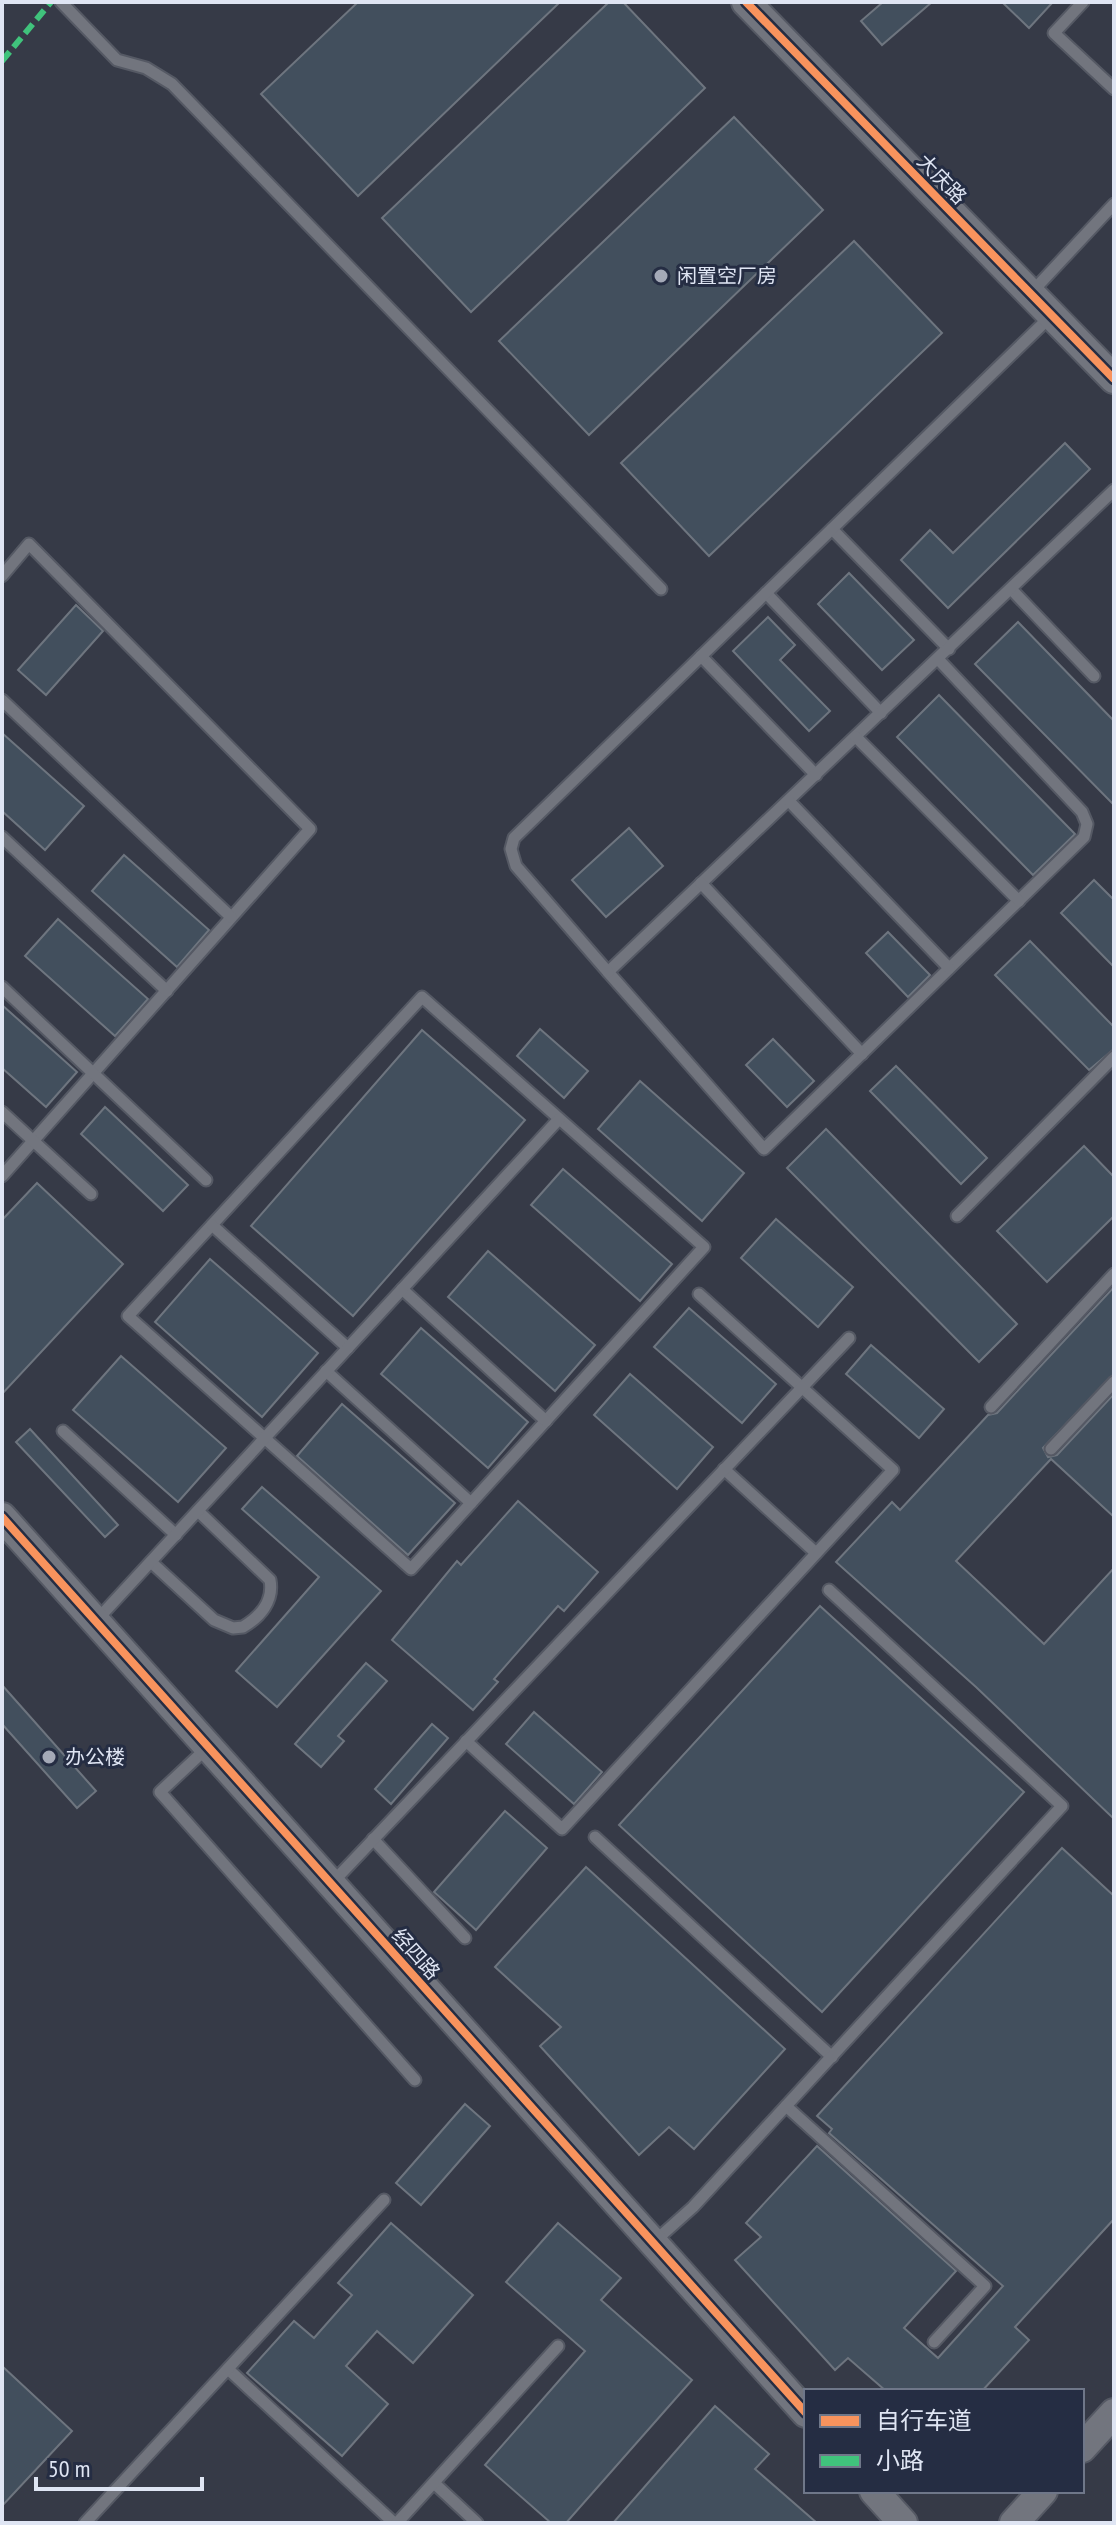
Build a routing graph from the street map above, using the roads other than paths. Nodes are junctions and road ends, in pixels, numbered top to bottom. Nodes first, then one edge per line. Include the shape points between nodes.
1 (61, 2) edge
2 (746, 2) edge
3 (1083, 2) edge
4 (1114, 89) edge
5 (1114, 204) edge
6 (1030, 293) junction
7 (1052, 315) junction
8 (1114, 379) edge
9 (1111, 498) edge
10 (832, 529) junction
11 (2, 576) edge
12 (661, 589) dead end
13 (1011, 589) junction
14 (766, 593) junction
15 (949, 649) junction
16 (701, 656) junction
17 (938, 659) junction
18 (1094, 676) dead end
19 (2, 700) edge
20 (881, 713) junction
21 (856, 737) junction
22 (816, 775) junction
23 (789, 801) junction
24 (2, 837) edge
25 (701, 883) junction
26 (1019, 901) junction
27 (231, 917) junction
28 (949, 968) junction
29 (608, 972) junction
30 (2, 987) edge
31 (167, 991) junction
32 (862, 1054) junction
33 (1114, 1057) edge
34 (93, 1073) junction
35 (2, 1112) edge
36 (559, 1119) junction
37 (33, 1141) junction
38 (2, 1176) edge
39 (206, 1180) dead end
40 (91, 1194) dead end
41 (957, 1216) dead end
42 (212, 1225) junction
43 (1114, 1274) edge
44 (402, 1289) junction
45 (699, 1294) dead end
46 (849, 1338) dead end
47 (348, 1348) junction
48 (326, 1371) junction
49 (1114, 1382) edge
50 (801, 1387) junction
51 (991, 1407) dead end
52 (546, 1421) junction
53 (63, 1431) dead end
54 (265, 1438) junction
55 (1051, 1449) dead end
56 (724, 1469) junction
57 (471, 1503) junction
58 (198, 1511) junction
59 (4, 1522) edge
60 (176, 1535) junction
61 (816, 1553) junction
62 (151, 1562) junction
63 (829, 1590) dead end
64 (95, 1622) junction
65 (466, 1741) junction
66 (208, 1747) junction
67 (595, 1837) dead end
68 (373, 1839) junction
69 (331, 1883) junction
70 (465, 1938) dead end
71 (832, 2057) junction
72 (415, 2080) dead end
73 (786, 2106) junction
74 (384, 2200) dead end
75 (655, 2241) junction
76 (934, 2342) dead end
77 (558, 2346) dead end
78 (228, 2369) junction
79 (804, 2411) edge
80 (1114, 2413) edge
81 (1084, 2446) edge
82 (434, 2483) junction
83 (876, 2493) edge
84 (1041, 2493) edge
85 (85, 2523) edge
86 (396, 2523) edge
87 (477, 2523) edge
88 (903, 2523) edge
89 (1014, 2523) edge

1 - 12 lane via 117,60 146,68 172,84
2 - 6 street, 大庆路
3 - 4 lane via 1054,33
5 - 6 lane
6 - 7 street, 大庆路
7 - 8 street, 大庆路
7 - 10 lane
9 - 13 lane
10 - 14 lane
10 - 15 lane
11 - 27 lane via 29,544 310,829
13 - 15 lane
13 - 18 lane
14 - 16 lane
14 - 20 lane
15 - 17 lane
16 - 22 lane
16 - 29 lane via 514,838 516,866
17 - 20 lane
17 - 26 lane via 1082,812 1087,824 1084,837
19 - 27 lane
20 - 21 lane
21 - 22 lane
21 - 26 lane
22 - 23 lane
23 - 25 lane
23 - 28 lane
24 - 31 lane
25 - 29 lane
25 - 32 lane
26 - 28 lane
27 - 31 lane
28 - 32 lane
29 - 32 lane via 764,1149
30 - 34 lane
31 - 34 lane
33 - 41 lane
34 - 37 lane
34 - 39 lane
35 - 37 lane
36 - 42 lane via 422,997
36 - 44 lane
36 - 52 lane via 704,1247
37 - 38 lane
37 - 40 lane
42 - 47 lane
42 - 54 lane via 128,1316
43 - 51 lane
44 - 47 lane
44 - 52 lane
45 - 50 lane
46 - 50 lane
47 - 48 lane
48 - 54 lane
48 - 57 lane
49 - 55 lane
50 - 56 lane
50 - 61 lane via 893,1470
52 - 57 lane
53 - 60 lane
54 - 57 lane via 411,1569
54 - 58 lane
56 - 61 lane
56 - 65 lane
58 - 60 lane
58 - 62 lane via 270,1580 263,1611 243,1627 223,1625
59 - 64 street, 经四路
60 - 62 lane
61 - 65 lane via 562,1829
62 - 64 lane
63 - 71 lane via 1062,1806
64 - 66 street, 经四路
65 - 68 lane
66 - 69 street, 经四路
66 - 72 lane via 160,1792
67 - 71 lane
68 - 69 lane
68 - 70 lane
69 - 75 street, 经四路
71 - 73 lane
73 - 75 lane
73 - 76 lane via 985,2286
74 - 78 lane
75 - 79 street, 经四路
77 - 82 lane
78 - 85 lane
78 - 86 lane
80 - 81 street
82 - 86 lane
82 - 87 lane
83 - 88 street
84 - 89 street

